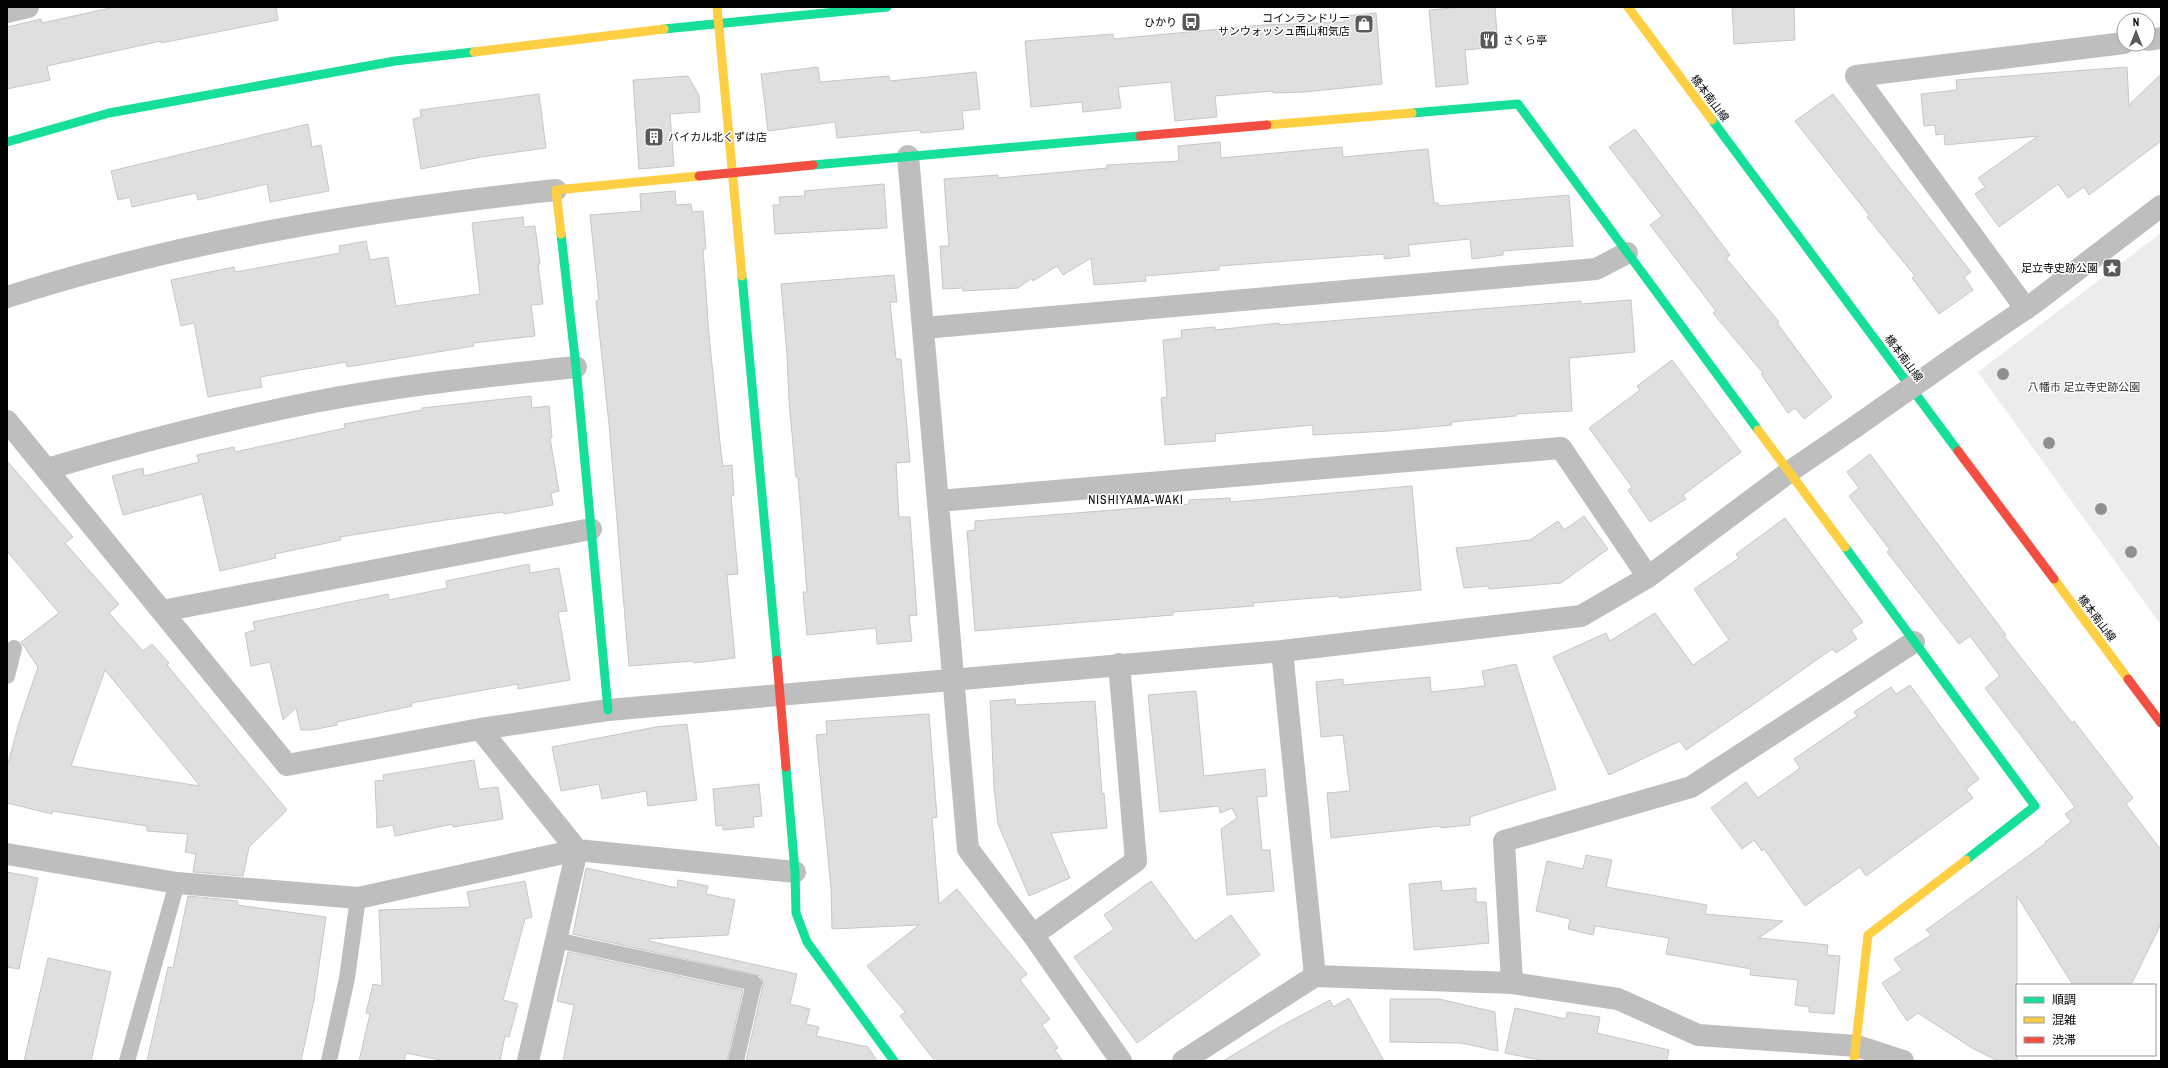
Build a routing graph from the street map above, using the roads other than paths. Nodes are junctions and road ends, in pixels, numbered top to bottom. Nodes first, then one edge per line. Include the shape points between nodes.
1 (28, 7) edge
2 (717, 7) edge
3 (887, 7) edge
4 (1628, 7) edge
5 (7, 12) edge
6 (718, 22) junction
7 (2116, 44) edge
8 (7, 142) edge
9 (908, 156) junction
10 (732, 172) junction
11 (556, 190) junction
12 (2161, 206) edge
13 (1627, 253) junction
14 (7, 297) edge
15 (2026, 309) junction
16 (924, 328) junction
17 (576, 367) junction
18 (7, 421) edge
19 (47, 470) junction
20 (1789, 472) junction
21 (938, 501) junction
22 (591, 528) junction
23 (1648, 577) junction
24 (162, 611) junction
25 (1914, 642) junction
26 (14, 648) dead end
27 (1282, 651) junction
28 (1119, 664) junction
29 (7, 676) edge
30 (954, 678) junction
31 (780, 696) junction
32 (608, 710) junction
33 (2161, 723) edge
34 (480, 729) junction
35 (577, 850) junction
36 (7, 854) edge
37 (795, 872) junction
38 (177, 883) junction
39 (358, 898) junction
40 (1033, 934) junction
41 (556, 940) junction
42 (1315, 976) junction
43 (1512, 983) junction
44 (1856, 1053) edge
45 (127, 1061) edge
46 (329, 1061) edge
47 (528, 1061) edge
48 (736, 1061) edge
49 (894, 1061) edge
50 (1121, 1061) edge
51 (1183, 1061) edge
52 (1903, 1061) edge

1 - 5 street
2 - 6 street
3 - 6 street
4 - 33 street, 橋本南山線
6 - 8 street via 395,61 109,114
6 - 10 street
7 - 15 street via 1856,76
9 - 10 street
9 - 13 street via 1518,104
9 - 16 street
10 - 11 street
10 - 31 street
11 - 14 street via 380,211 293,226 116,267
11 - 17 street
12 - 15 street
13 - 16 street via 1596,269
13 - 20 street
15 - 20 street, bridge
16 - 21 street
17 - 19 street via 402,387 315,401 225,420
17 - 22 street
18 - 19 street
19 - 24 street
20 - 23 street
20 - 25 street
21 - 23 street via 1561,448
21 - 30 street
22 - 24 street
22 - 32 street
23 - 27 street via 1581,616
24 - 34 street via 287,765
25 - 43 street via 1691,787 1504,841
25 - 44 street via 2035,806 1868,935
26 - 29 lane
27 - 28 street
27 - 42 street
28 - 30 street
28 - 40 street via 1136,861
30 - 31 street
30 - 40 street via 968,848
31 - 32 street
31 - 37 street
32 - 34 street
34 - 35 street
35 - 37 street
35 - 39 street
35 - 41 street
36 - 38 street
37 - 49 street via 796,913 807,942
38 - 39 street
38 - 45 lane
39 - 46 lane via 347,978
40 - 50 street
41 - 47 street
41 - 48 lane via 754,984
42 - 43 street
42 - 51 street
43 - 44 street via 1618,999 1698,1035
44 - 52 street

